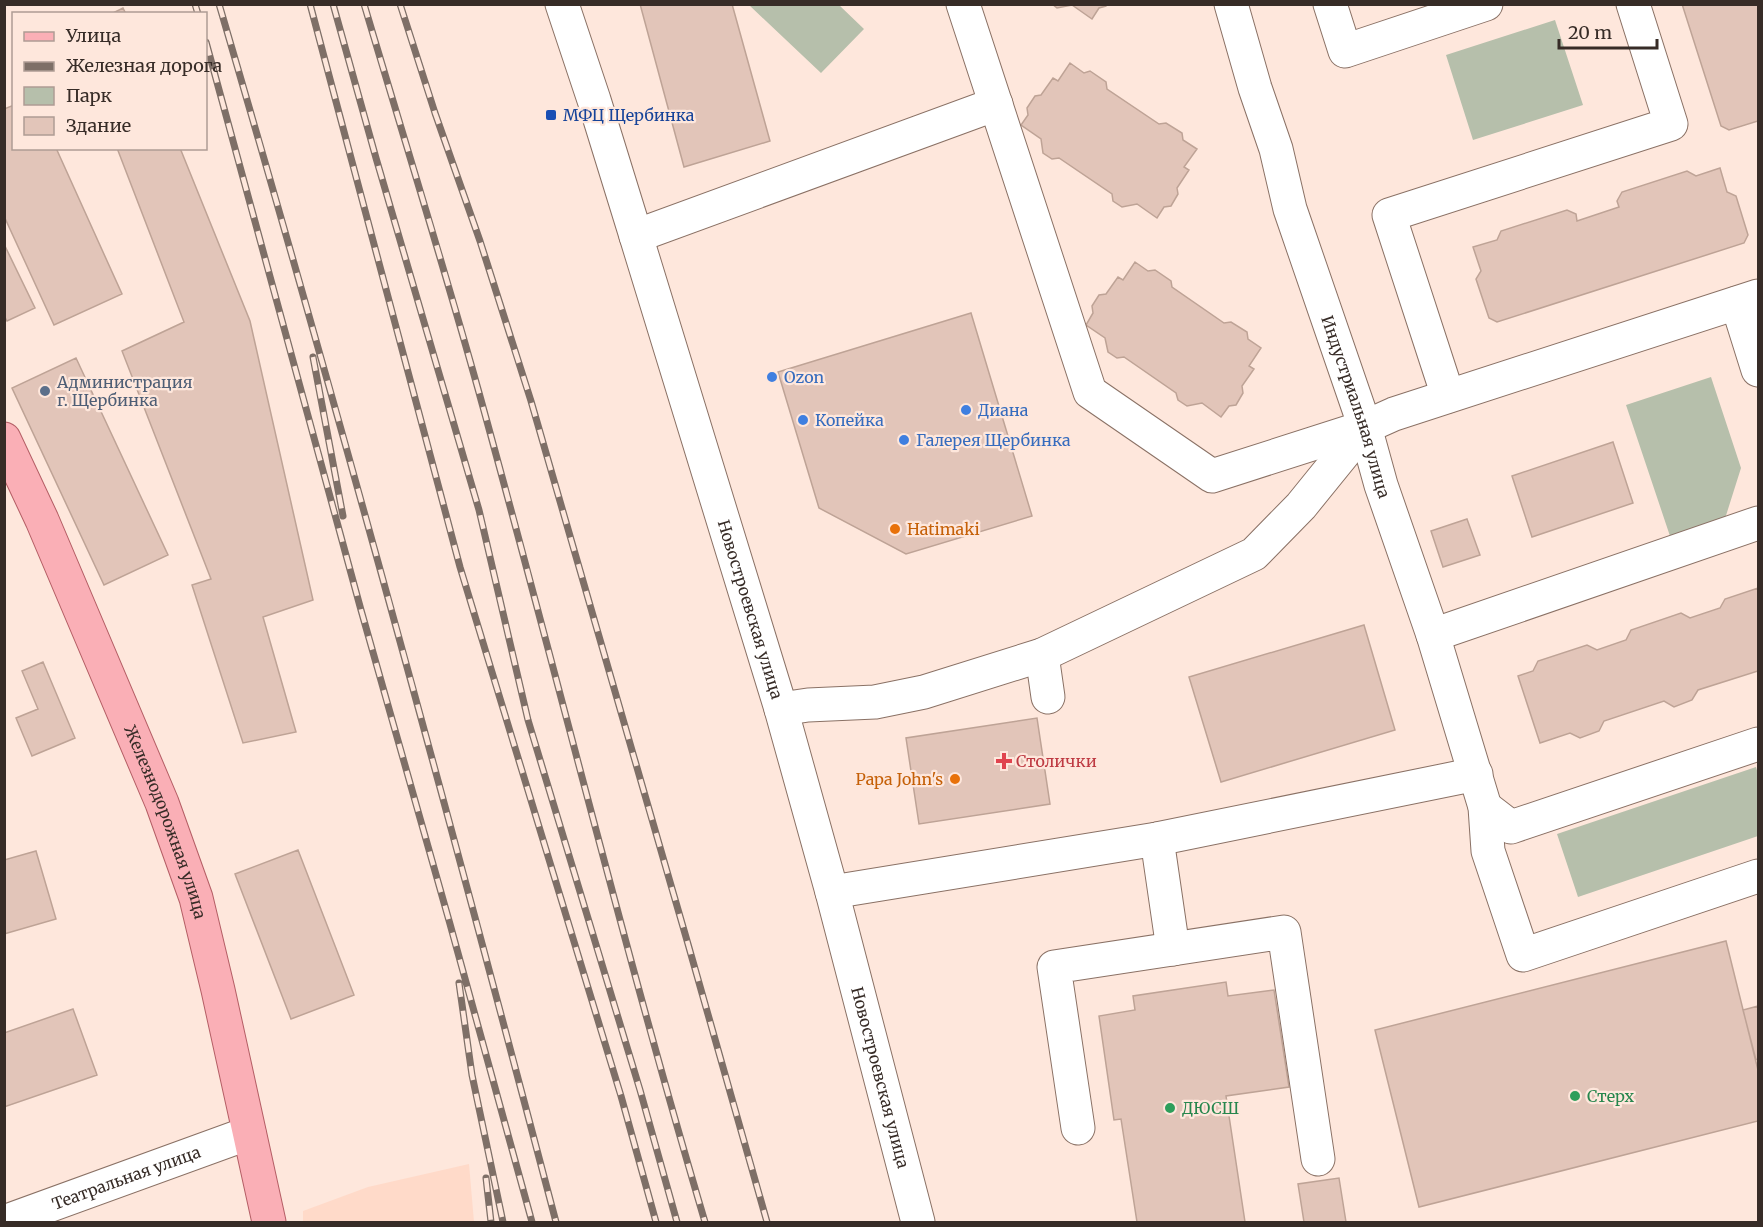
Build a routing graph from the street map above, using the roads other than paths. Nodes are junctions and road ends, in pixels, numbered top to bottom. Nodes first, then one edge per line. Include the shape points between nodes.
1 (562, 4) edge
2 (963, 4) edge
3 (1231, 4) edge
4 (1330, 4) edge
5 (1486, 4) edge
6 (1633, 4) edge
7 (996, 104) junction
8 (636, 236) junction
9 (1748, 300) edge
10 (1758, 370) edge
11 (1448, 396) junction
12 (1365, 427) junction
13 (4, 439) edge
14 (1758, 523) edge
15 (1433, 635) junction
16 (1042, 656) junction
17 (1048, 697) dead end
18 (781, 709) junction
19 (1758, 744) edge
20 (1476, 774) junction
21 (1485, 807) junction
22 (1157, 839) junction
23 (1758, 876) edge
24 (832, 892) junction
25 (1173, 949) junction
26 (1078, 1128) dead end
27 (249, 1133) junction
28 (1318, 1158) dead end
29 (4, 1222) edge
30 (269, 1222) edge
31 (918, 1222) edge

1 - 8 street, Новостроевская улица
2 - 7 street
3 - 12 street, Индустриальная улица via 1276,149 1290,209
4 - 5 street via 1345,51
6 - 11 street via 1671,124 1389,215
7 - 8 street
7 - 12 street via 1089,392 1212,476
8 - 18 street, Новостроевская улица
9 - 10 street
9 - 11 street
11 - 12 street
12 - 15 street, Индустриальная улица
12 - 16 street via 1301,506 1254,554
13 - 27 main road, Железнодорожная улица via 158,792 196,898
14 - 15 street
15 - 20 street, Индустриальная улица
16 - 17 street
16 - 18 street via 924,692 875,702
18 - 24 street, Новостроевская улица
19 - 21 street via 1511,827
20 - 21 street, Индустриальная улица
20 - 22 street
21 - 23 street, Индустриальная улица via 1488,851 1523,955
22 - 24 street
22 - 25 street
24 - 31 street, Новостроевская улица
25 - 26 street via 1054,967
25 - 28 street via 1284,932
27 - 29 street, Театральная улица
27 - 30 main road, Железнодорожная улица

